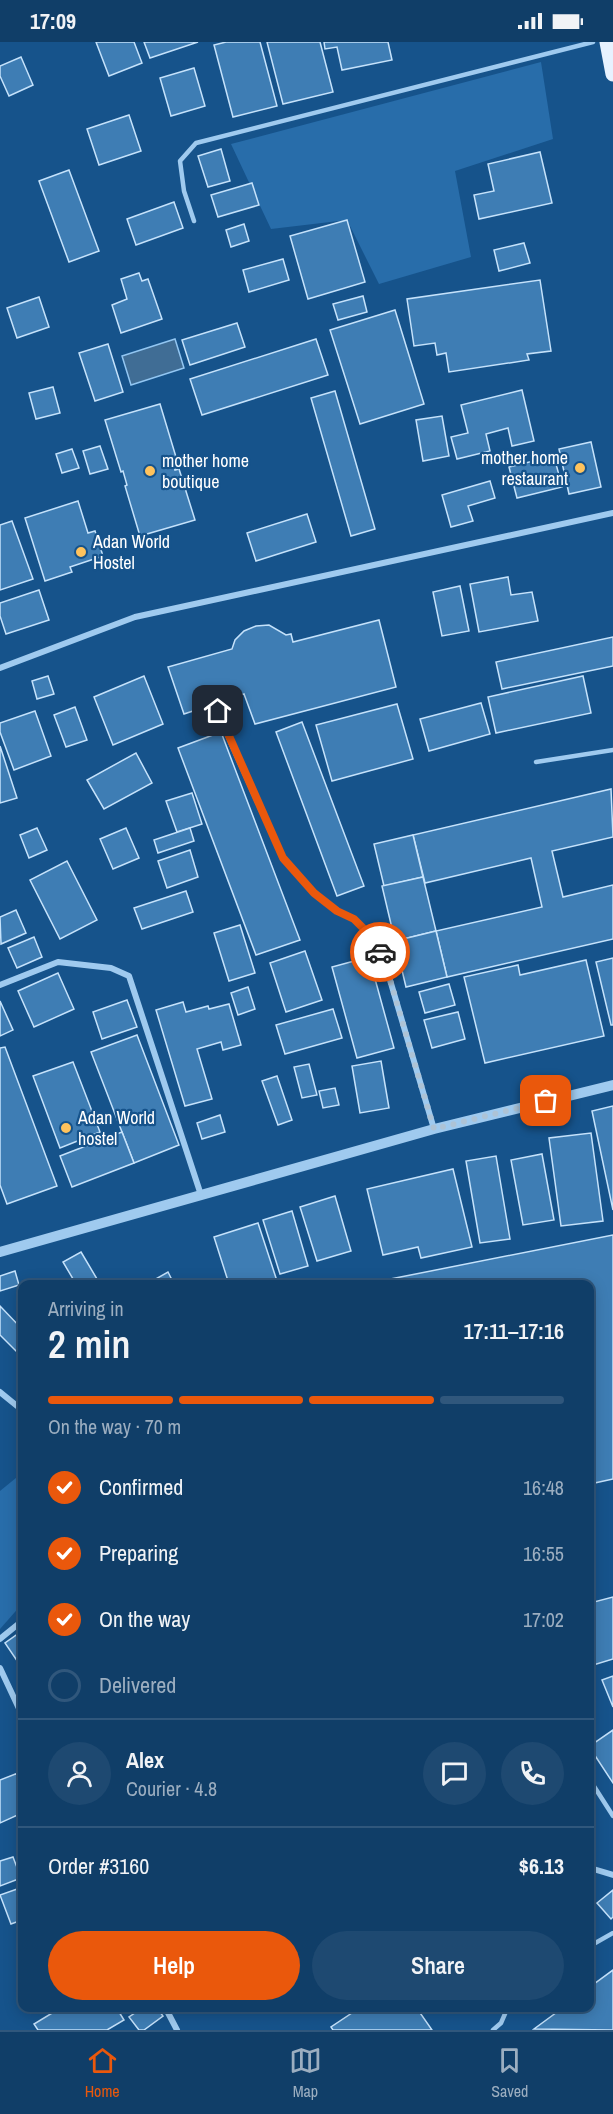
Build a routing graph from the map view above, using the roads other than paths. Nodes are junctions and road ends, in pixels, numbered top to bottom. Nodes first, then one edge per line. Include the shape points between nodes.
1 (593, 42) edge
2 (607, 42) edge
3 (613, 74) edge
4 (194, 221) dead end
5 (613, 513) edge
6 (0, 668) edge
7 (218, 711) dead end
8 (613, 750) edge
9 (536, 762) dead end
10 (0, 985) edge
11 (613, 1085) edge
12 (434, 1129) junction
13 (201, 1195) junction
14 (0, 1252) edge
15 (0, 1392) edge
16 (18, 1407) edge
17 (18, 1624) edge
18 (0, 1640) edge
19 (0, 1668) edge
20 (18, 1706) edge
21 (594, 1786) edge
22 (613, 1816) edge
23 (594, 1869) edge
24 (613, 1875) edge
25 (613, 1933) edge
26 (594, 1944) edge
27 (168, 2012) edge
28 (506, 2012) edge
29 (177, 2030) edge
30 (492, 2030) edge

1 - 4 lane via 196,142 180,161
2 - 3 main road
5 - 6 street via 135,617
7 - 12 street via 283,858 314,893 354,919 375,940
8 - 9 lane
10 - 13 street via 58,962 111,968 129,976
11 - 12 street
12 - 13 street
13 - 14 street
15 - 16 street
17 - 18 street
19 - 20 street
21 - 22 lane
23 - 24 street
25 - 26 lane
27 - 29 street
28 - 30 lane

